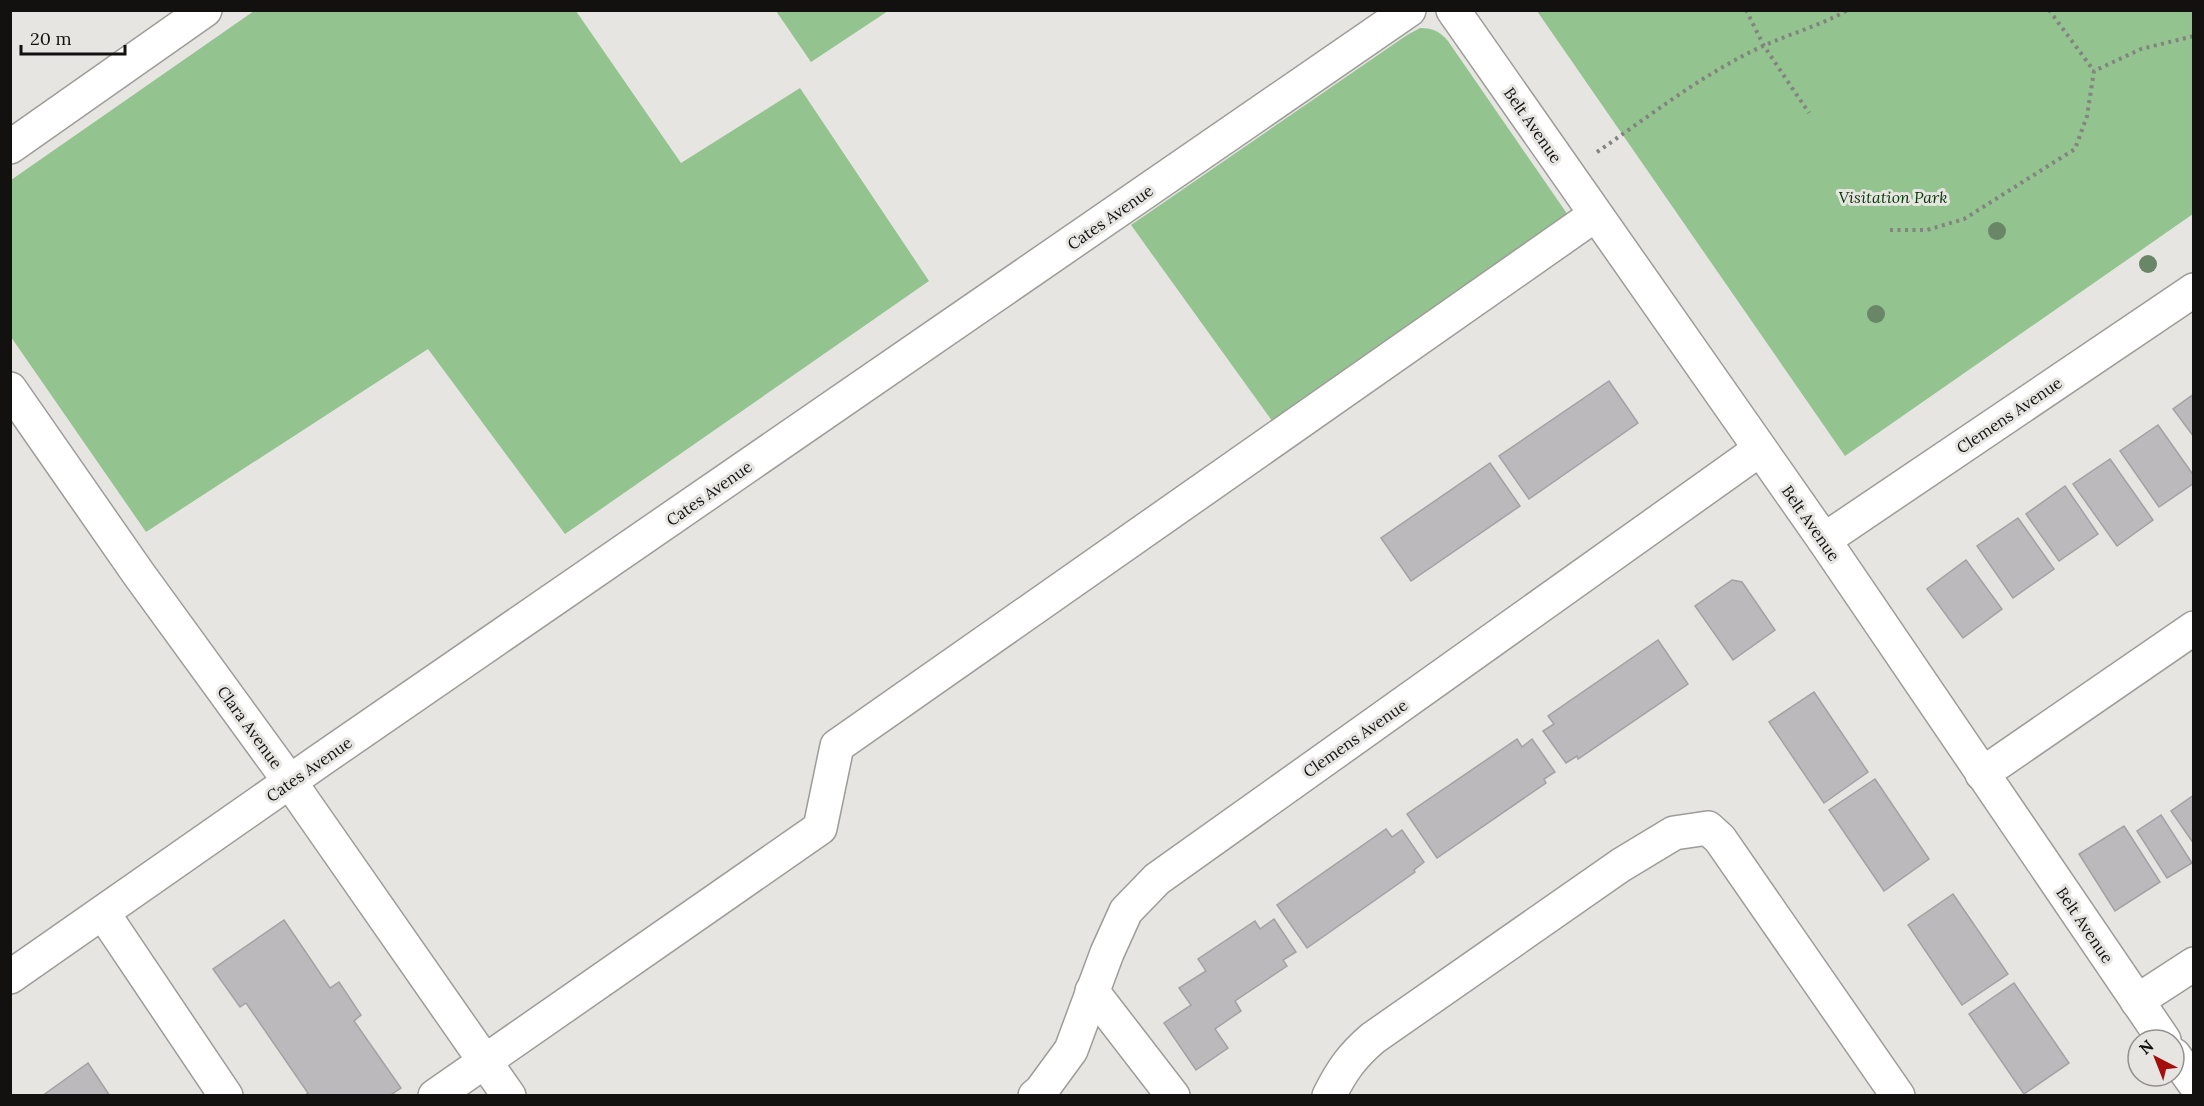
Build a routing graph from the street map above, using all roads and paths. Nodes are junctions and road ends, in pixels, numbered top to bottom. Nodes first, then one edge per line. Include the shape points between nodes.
1 (205, 10) edge
2 (1409, 10) edge
3 (1453, 10) edge
4 (1746, 10) edge
5 (1848, 10) edge
6 (2049, 10) edge
7 (2193, 36) edge
8 (1764, 46) junction
9 (2094, 70) junction
10 (1809, 113) dead end
11 (10, 147) edge
12 (1597, 152) dead end
13 (1595, 215) junction
14 (1890, 230) dead end
15 (2193, 290) edge
16 (10, 389) edge
17 (1759, 450) junction
18 (1824, 540) junction
19 (2193, 628) edge
20 (1982, 774) junction
21 (290, 782) junction
22 (103, 913) junction
23 (2193, 964) edge
24 (10, 977) edge
25 (1092, 991) junction
26 (2137, 1001) junction
27 (2156, 1028) edge
28 (484, 1062) junction
29 (226, 1095) edge
30 (435, 1095) edge
31 (508, 1095) edge
32 (1035, 1095) edge
33 (1173, 1095) edge
34 (1329, 1095) edge
35 (1898, 1095) edge

1 - 11 street
2 - 21 street, Cates Avenue
3 - 13 street, Belt Avenue
4 - 8 path
5 - 8 path via 1822,25
6 - 9 path
7 - 9 path via 2142,49
8 - 10 path
8 - 12 path via 1714,73
9 - 14 path via 2087,116 2075,149 1964,219 1927,230
13 - 17 street, Belt Avenue
13 - 28 street via 837,746 820,828
15 - 18 street, Clemens Avenue
16 - 21 street, Clara Avenue
17 - 18 street, Belt Avenue
17 - 25 street, Clemens Avenue via 1157,879 1126,911
18 - 20 street, Belt Avenue
19 - 20 street
20 - 26 street, Belt Avenue
21 - 22 street, Cates Avenue
21 - 28 street, Clara Avenue
22 - 24 street, Cates Avenue
22 - 29 street
23 - 26 street
25 - 32 street, Clemens Avenue via 1071,1050
25 - 33 street
26 - 27 street, Belt Avenue
28 - 30 street
28 - 31 street, Clara Avenue
34 - 35 street via 1353,1055 1373,1038 1621,865 1674,833 1708,828 1720,839

